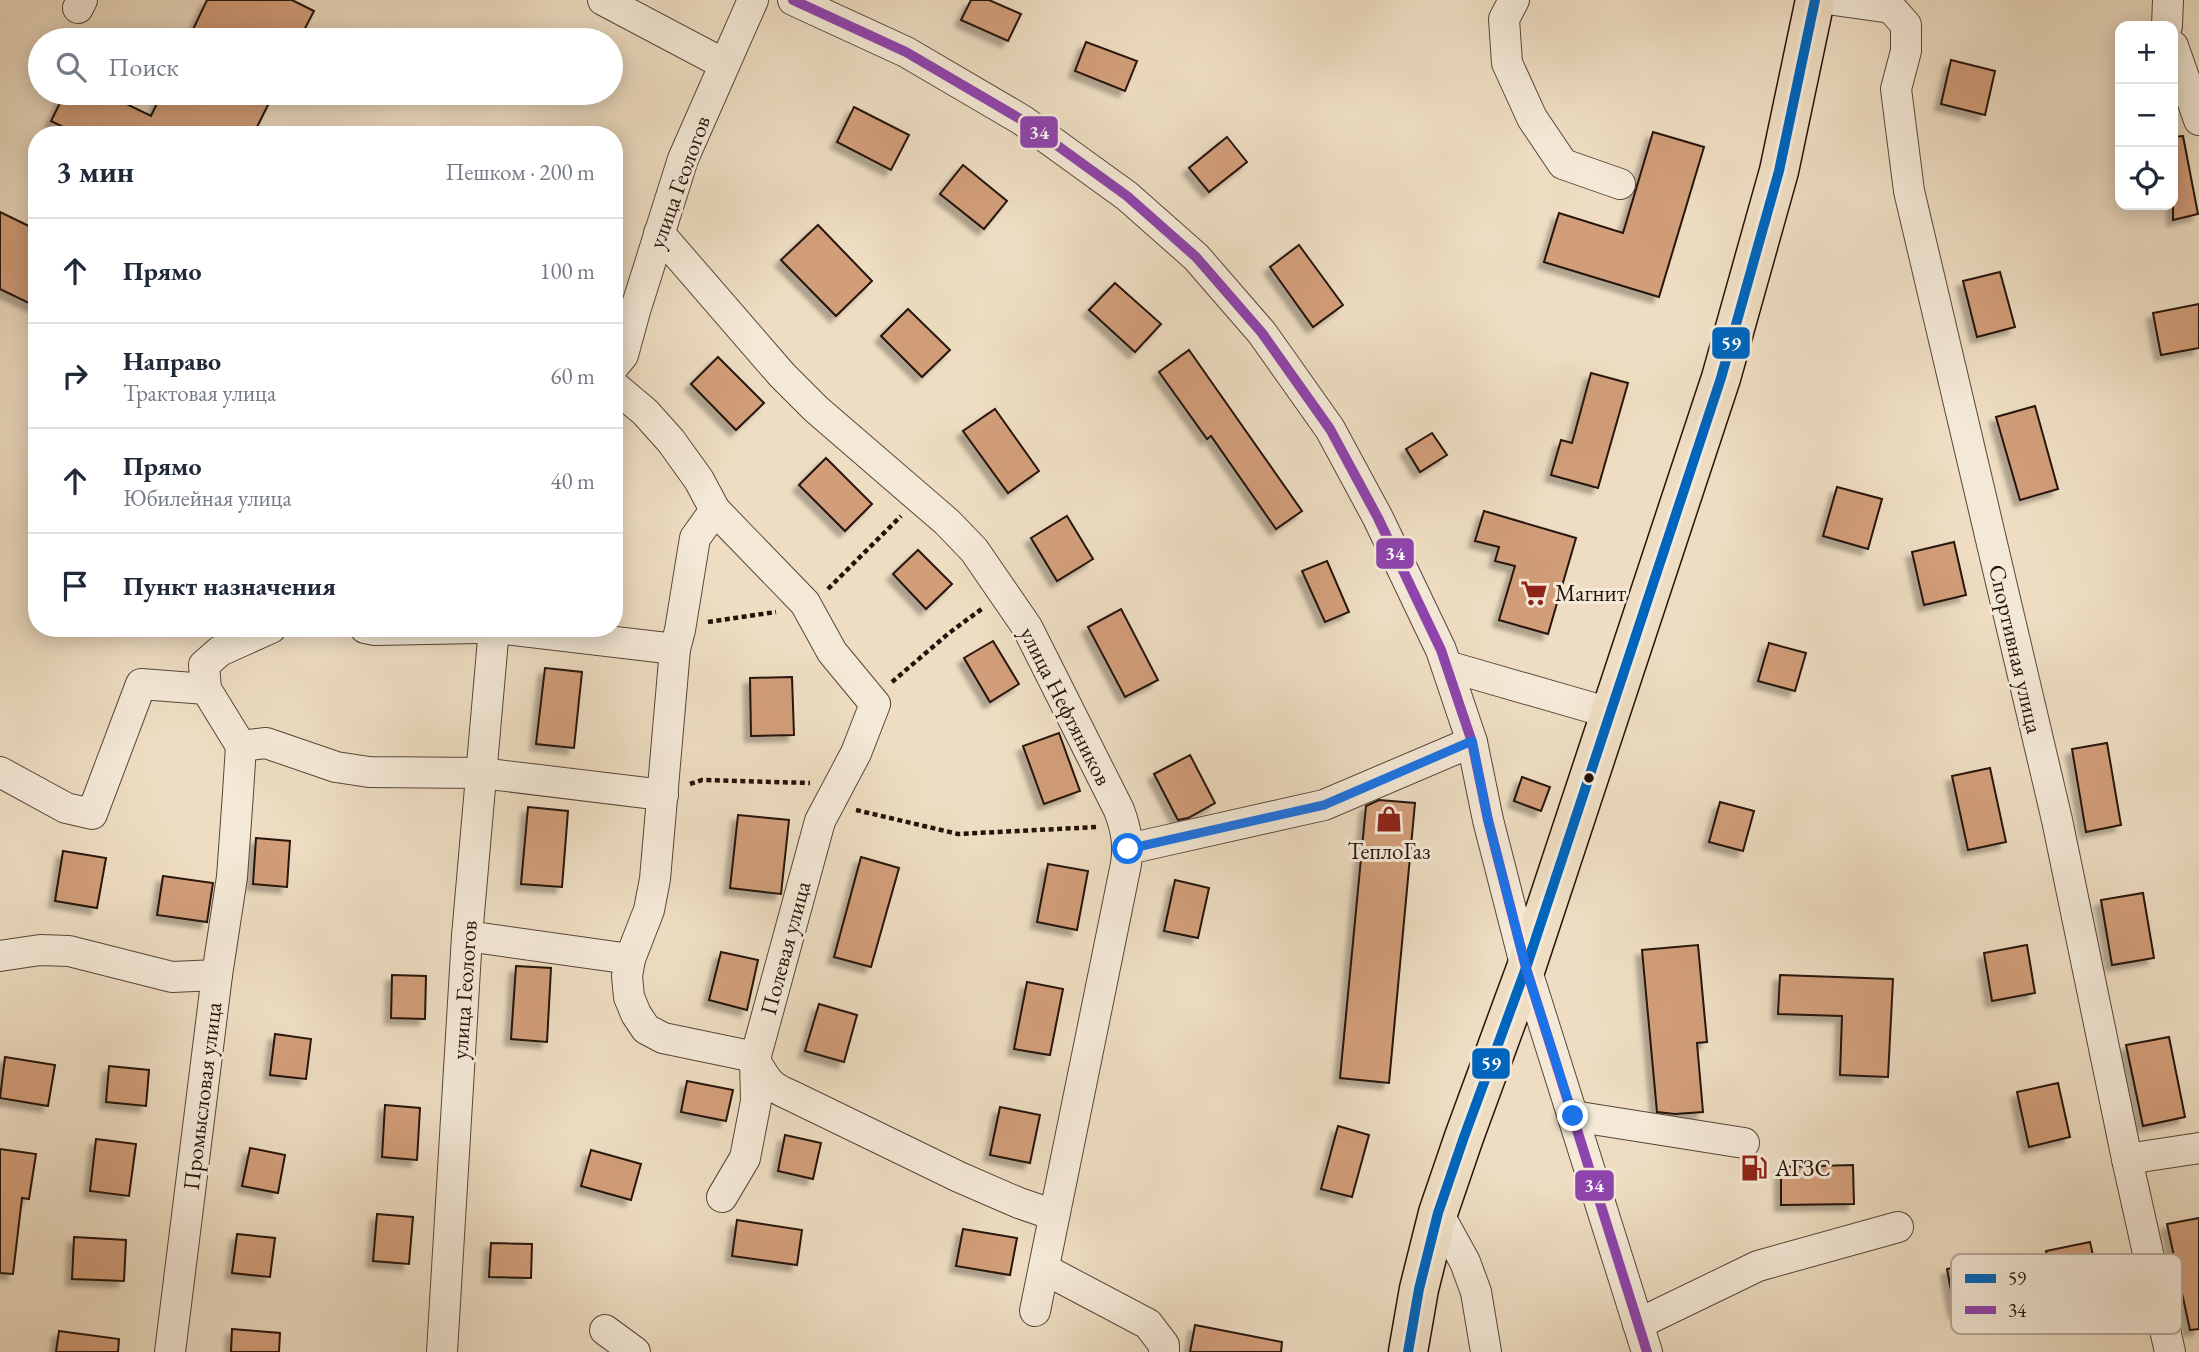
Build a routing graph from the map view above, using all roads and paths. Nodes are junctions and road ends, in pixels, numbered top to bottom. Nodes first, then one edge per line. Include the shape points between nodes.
1 (603, 0) edge
2 (753, 0) edge
3 (793, 0) edge
4 (1514, 0) edge
5 (1815, 0) edge
6 (1834, 0) edge
7 (2168, 0) edge
8 (2167, 21) edge
9 (2178, 60) edge
10 (724, 64) junction
11 (2199, 120) edge
12 (1620, 184) dead end
13 (659, 233) junction
14 (624, 309) edge
15 (623, 355) edge
16 (623, 394) edge
17 (715, 510) junction
18 (1004, 592) junction
19 (251, 637) edge
20 (494, 637) edge
21 (572, 637) edge
22 (675, 649) junction
23 (1447, 666) junction
24 (206, 689) junction
25 (875, 704) junction
26 (1610, 713) junction
27 (1472, 741) junction
28 (241, 746) junction
29 (0, 772) edge
30 (481, 773) junction
31 (663, 794) junction
32 (832, 799) junction
33 (1128, 840) junction
34 (467, 936) junction
35 (0, 956) edge
36 (630, 958) junction
37 (1526, 968) junction
38 (217, 975) junction
39 (755, 1059) junction
40 (1573, 1116) junction
41 (1744, 1143) dead end
42 (2199, 1148) edge
43 (2127, 1159) junction
44 (722, 1198) dead end
45 (1438, 1213) junction
46 (1054, 1215) junction
47 (1898, 1227) dead end
48 (2148, 1254) edge
49 (1044, 1269) junction
50 (1035, 1311) dead end
51 (604, 1330) dead end
52 (2166, 1334) edge
53 (1642, 1338) edge
54 (170, 1352) edge
55 (442, 1352) edge
56 (635, 1352) edge
57 (1164, 1352) edge
58 (1408, 1352) edge
59 (1486, 1352) edge
60 (2170, 1352) edge

1 - 10 street
2 - 10 street, улица Геологов
3 - 23 street via 906,52 1022,120 1127,196 1196,257 1262,333 1330,429 1378,518
4 - 12 street via 1504,19 1507,64 1532,118 1563,164
5 - 26 main road via 1779,171 1721,378
6 - 43 street, Спортивная улица via 1891,8 1906,24 1906,51 1896,89 1909,191 2057,820
7 - 8 street
9 - 11 street
10 - 13 street, улица Геологов via 682,159
13 - 14 street, улица Геологов
13 - 18 street, улица Нефтяников via 782,375 947,522
14 - 15 street, улица Геологов
16 - 17 street via 671,441
17 - 22 street via 695,538
17 - 25 street via 805,603 832,652
18 - 25 path via 892,682
18 - 33 street, улица Нефтяников via 1027,627 1119,810
19 - 24 street via 220,651 204,665
20 - 30 street, улица Геологов
21 - 22 street
22 - 31 street
23 - 26 street
23 - 27 street
24 - 28 street
24 - 29 street via 141,684 92,814 66,807
25 - 32 street, Полевая улица
26 - 37 main road
27 - 33 street via 1324,805
27 - 37 street
28 - 30 street via 266,743 336,767 369,772
28 - 38 street via 232,877
30 - 31 street
30 - 34 street, улица Геологов
31 - 32 path via 702,780 808,782
31 - 36 street via 649,910
32 - 33 path via 846,808 958,834 1106,827
32 - 39 street, Полевая улица via 820,821
33 - 46 street
34 - 36 street
34 - 55 street, улица Геологов
35 - 38 street, Промысловая улица via 69,951 172,977
36 - 39 street via 629,997 646,1029 663,1038
37 - 40 street
37 - 45 main road
38 - 54 street, Промысловая улица
39 - 44 street, Полевая улица via 756,1101 745,1158
39 - 46 street via 771,1085 790,1095 959,1177
40 - 41 street
40 - 53 street
42 - 43 street
43 - 48 street, Спортивная улица
45 - 58 main road
45 - 59 street via 1476,1293
46 - 49 street
47 - 53 street via 1758,1266
49 - 50 street
49 - 57 street via 1148,1324
51 - 56 street
52 - 60 street, Спортивная улица

